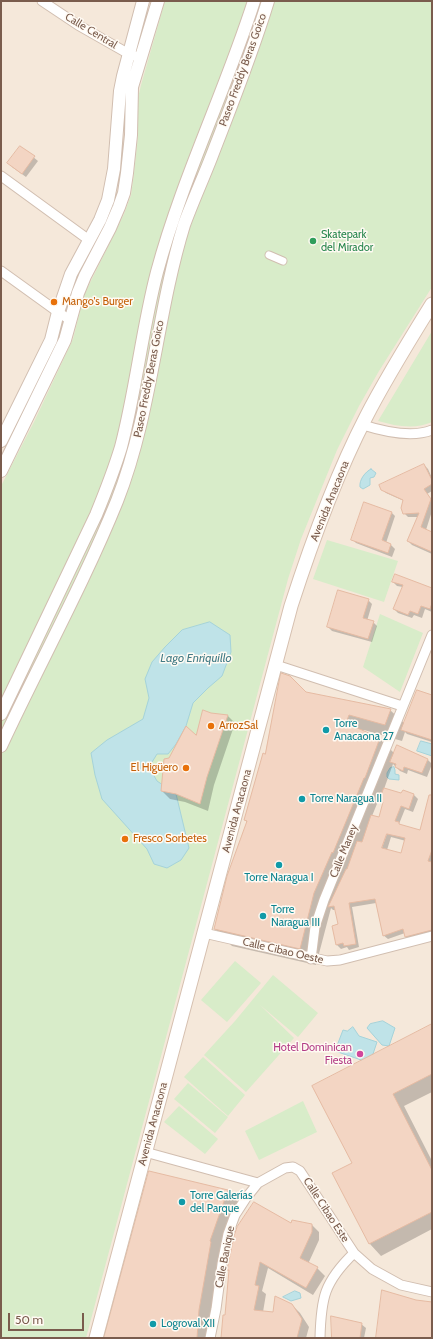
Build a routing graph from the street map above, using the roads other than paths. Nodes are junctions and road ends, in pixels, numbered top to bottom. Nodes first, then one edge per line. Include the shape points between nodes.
1 (42, 1) edge
2 (142, 1) edge
3 (158, 1) edge
4 (254, 1) edge
5 (268, 1) edge
6 (129, 54) junction
7 (141, 58) junction
8 (1, 176) edge
9 (186, 185) junction
10 (198, 189) junction
11 (89, 240) junction
12 (269, 255) dead end
13 (283, 261) dead end
14 (1, 272) edge
15 (432, 304) edge
16 (58, 312) junction
17 (70, 320) junction
18 (363, 425) junction
19 (432, 430) edge
20 (1, 441) edge
21 (1, 471) edge
22 (432, 635) edge
23 (276, 665) junction
24 (402, 706) junction
25 (1, 714) edge
26 (1, 746) edge
27 (204, 933) junction
28 (432, 936) edge
29 (311, 959) junction
30 (145, 1152) junction
31 (258, 1183) junction
32 (354, 1253) junction
33 (432, 1292) edge
34 (96, 1338) edge
35 (210, 1338) edge
36 (320, 1338) edge

1 - 6 street, Calle Central
2 - 6 street
3 - 7 street
4 - 9 street, Paseo Freddy Beras Goico
5 - 10 street, Paseo Freddy Beras Goico via 255,43
6 - 7 street, Calle Central
6 - 11 street via 122,76 117,113 116,151 108,200
7 - 17 street via 132,87 131,135 124,193 110,228 85,276
8 - 11 street
9 - 10 street
9 - 25 street, Paseo Freddy Beras Goico via 157,272 121,447 108,486
10 - 26 street, Paseo Freddy Beras Goico via 172,270 132,458 100,541
11 - 16 street via 71,274
12 - 13 street
14 - 16 street
15 - 18 main road, Avenida Anacaona
16 - 17 street
16 - 20 street via 51,340
17 - 21 street via 62,347
18 - 19 street via 392,432
18 - 23 main road, Avenida Anacaona via 334,487 308,553
22 - 24 street, Calle Maney
23 - 24 street
23 - 27 main road, Avenida Anacaona
24 - 29 street, Calle Maney via 324,900 315,927
27 - 29 street, Calle Cibao Oeste
27 - 30 main road, Avenida Anacaona
28 - 29 street, Calle Cibao Oeste via 340,960
30 - 31 street
30 - 34 main road, Avenida Anacaona
31 - 32 street, Calle Cibao Este via 285,1168 300,1171
31 - 35 street, Calle Banique via 235,1215 228,1234
32 - 33 street, Calle Cibao Este via 372,1269 400,1285
32 - 36 street via 335,1273 327,1287 323,1301

